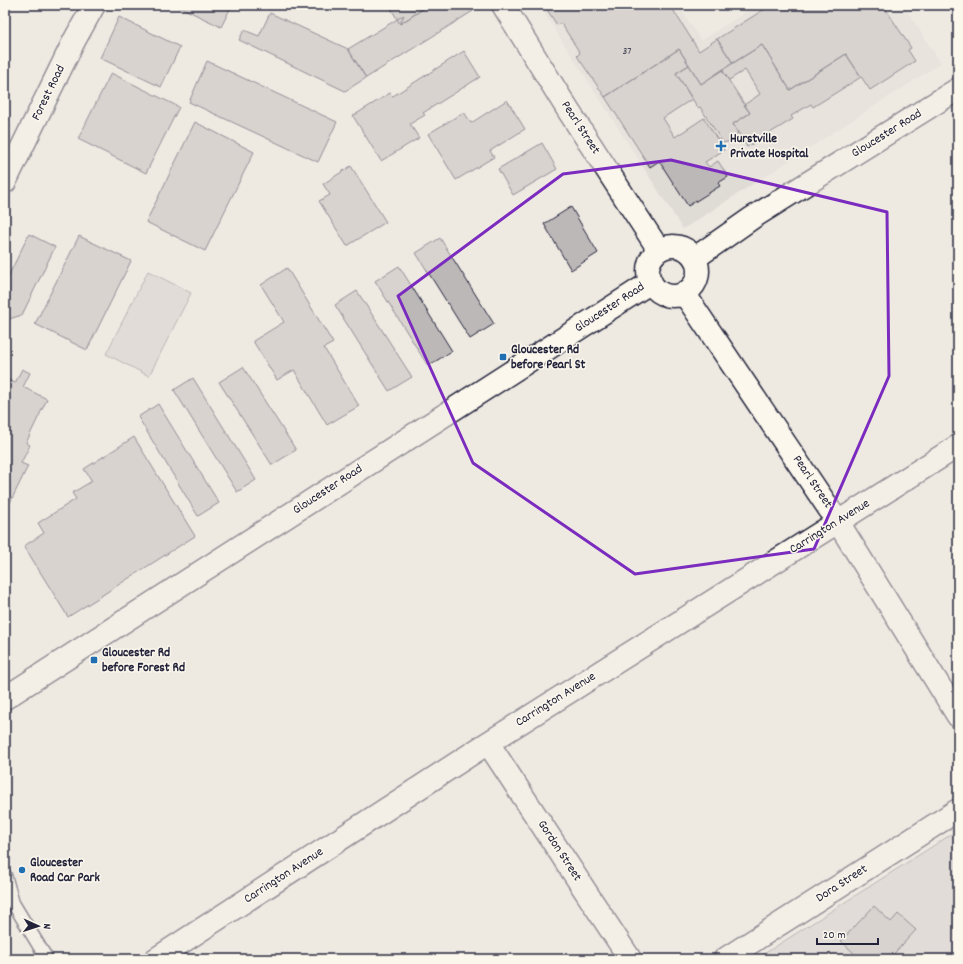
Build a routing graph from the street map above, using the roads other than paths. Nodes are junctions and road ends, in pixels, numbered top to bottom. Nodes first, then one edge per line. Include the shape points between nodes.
1 (94, 5) edge
2 (503, 5) edge
3 (958, 88) edge
4 (5, 182) edge
5 (659, 250) junction
6 (695, 258) junction
7 (651, 282) junction
8 (684, 293) junction
9 (958, 446) edge
10 (838, 522) junction
11 (5, 698) edge
12 (958, 716) edge
13 (488, 743) junction
14 (958, 810) edge
15 (5, 875) edge
16 (47, 959) edge
17 (156, 959) edge
18 (630, 959) edge
19 (726, 959) edge

1 - 4 street, Forest Road
2 - 5 street, Pearl Street
3 - 6 street, Gloucester Road via 752,218
5 - 6 street via 667,246 683,247
5 - 7 street via 650,261
6 - 8 street via 698,266 696,282
7 - 8 street via 662,293
7 - 11 street, Gloucester Road
8 - 10 street, Pearl Street
9 - 10 street, Carrington Avenue
10 - 12 street, Pearl Street
10 - 13 street, Carrington Avenue
13 - 17 street, Carrington Avenue
13 - 18 street, Gordon Street
14 - 19 street, Dora Street
15 - 16 lane via 13,902

